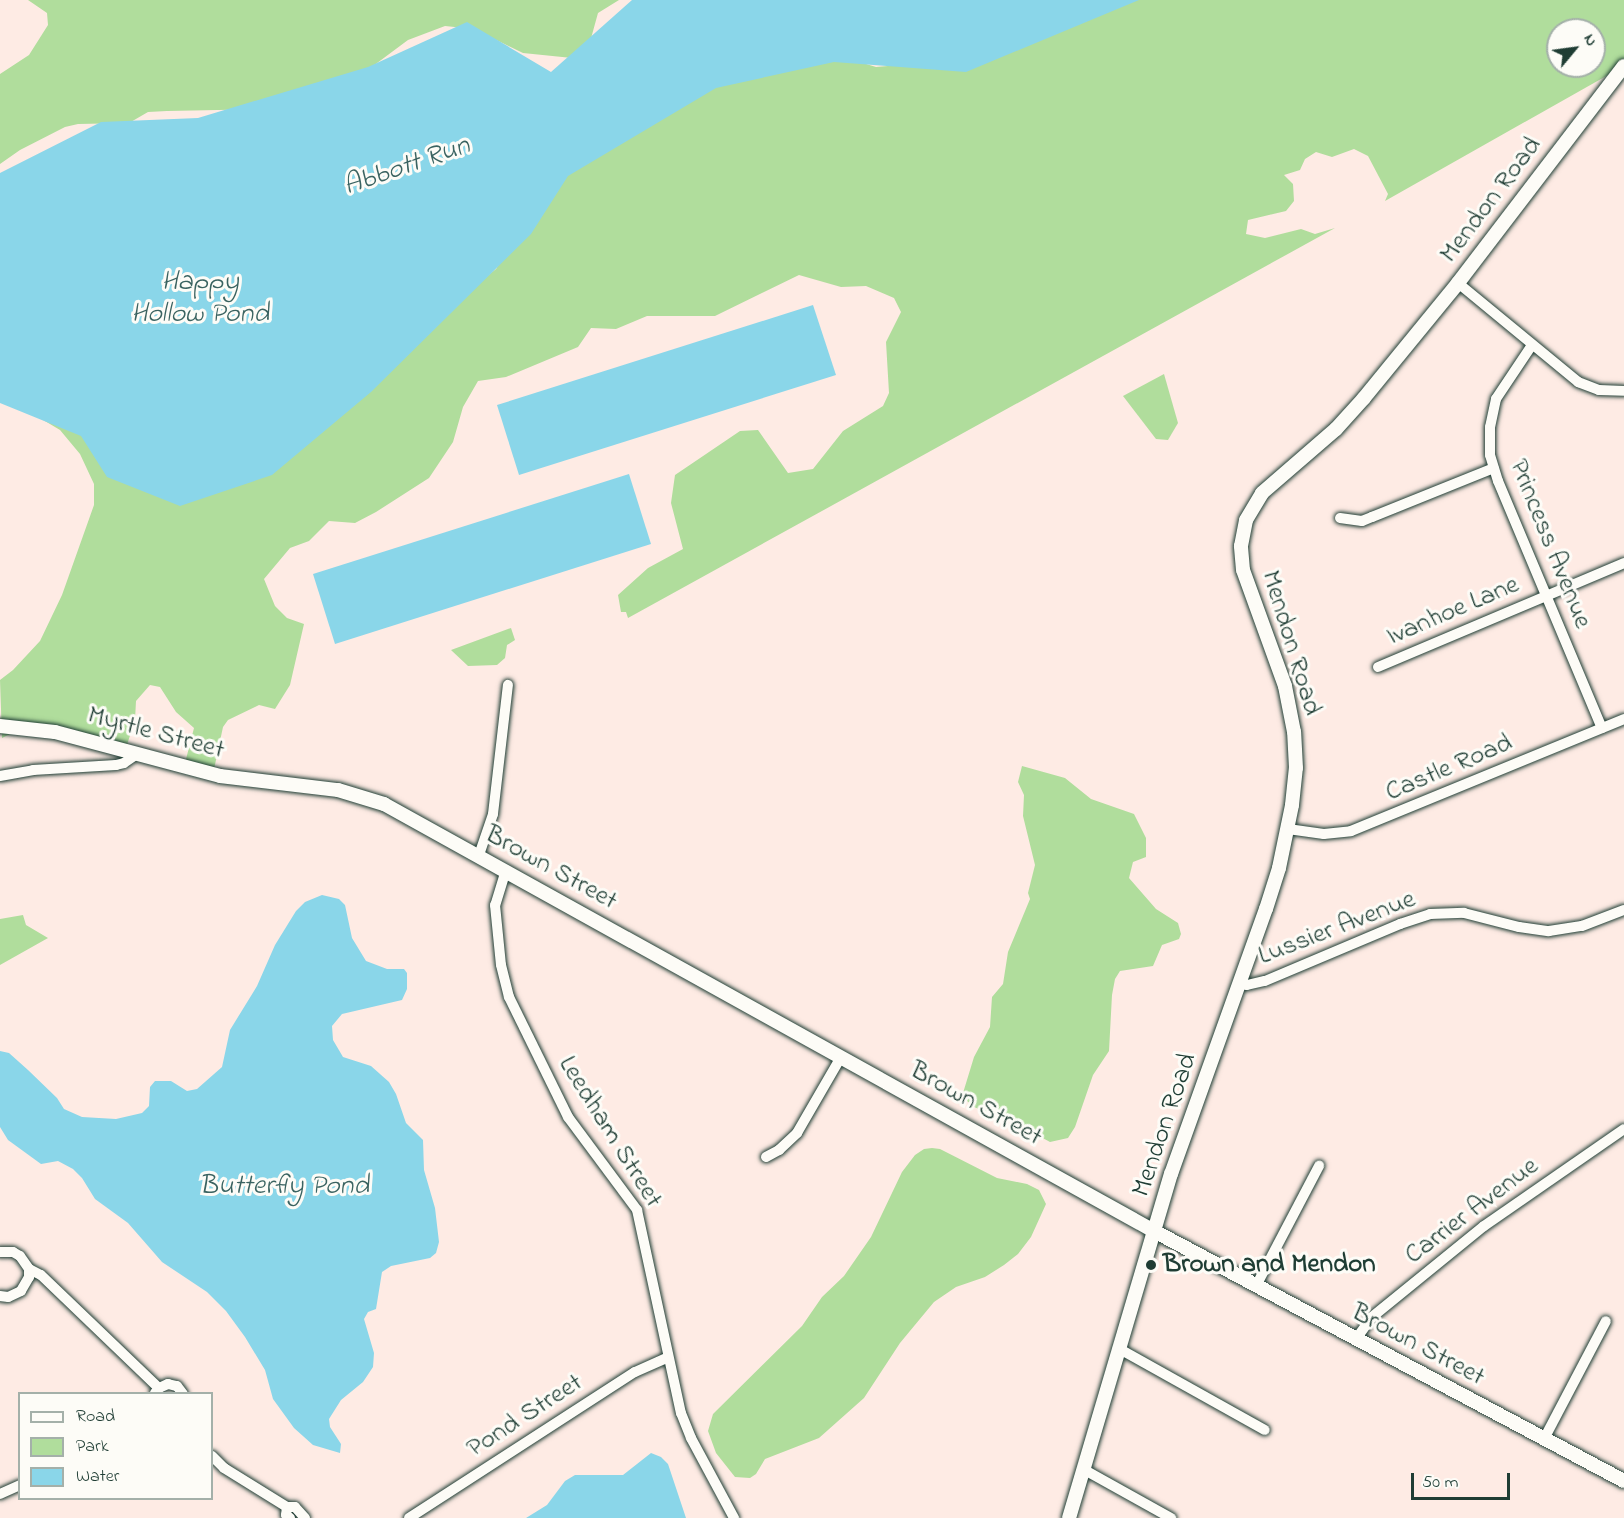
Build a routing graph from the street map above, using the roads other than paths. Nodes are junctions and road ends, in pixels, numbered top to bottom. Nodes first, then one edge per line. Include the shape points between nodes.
1 (1624, 66) edge
2 (1458, 283) junction
3 (1532, 345) junction
4 (1624, 391) edge
5 (1494, 468) junction
6 (1340, 518) dead end
7 (1624, 563) edge
8 (1546, 596) junction
9 (1378, 667) dead end
10 (508, 685) dead end
11 (1624, 719) edge
12 (0, 726) edge
13 (1602, 728) junction
14 (137, 754) junction
15 (0, 776) edge
16 (300, 786) joint
17 (1287, 829) junction
18 (479, 855) junction
19 (506, 870) junction
20 (1624, 910) edge
21 (1240, 983) junction
22 (841, 1057) junction
23 (1624, 1129) edge
24 (766, 1157) dead end
25 (1318, 1166) dead end
26 (1154, 1231) junction
27 (0, 1252) edge
28 (28, 1269) junction
29 (1256, 1286) junction
30 (0, 1296) edge
31 (1606, 1321) dead end
32 (1356, 1339) junction
33 (1118, 1348) junction
34 (668, 1357) junction
35 (157, 1391) edge
36 (181, 1392) edge
37 (1265, 1430) dead end
38 (1544, 1438) junction
39 (213, 1457) edge
40 (1083, 1469) junction
41 (1624, 1481) edge
42 (18, 1486) edge
43 (0, 1494) edge
44 (289, 1513) edge
45 (305, 1518) edge
46 (410, 1518) edge
47 (734, 1518) edge
48 (1069, 1518) edge
49 (1171, 1518) edge

1 - 2 street, Mendon Road
2 - 3 street
2 - 17 street, Mendon Road via 1350,415 1262,493 1242,533 1243,570 1285,686 1294,732 1295,777
3 - 4 street via 1578,382 1599,390
3 - 5 street, Princess Avenue via 1496,399 1489,441
5 - 6 street via 1372,517
5 - 8 street, Princess Avenue
7 - 8 street, Ivanhoe Lane
8 - 9 street, Ivanhoe Lane
8 - 13 street, Princess Avenue
10 - 18 street via 493,814
11 - 13 street, Castle Road
12 - 14 street, Myrtle Street via 55,732
13 - 17 street, Castle Road via 1352,831 1324,834
14 - 15 street via 116,765
14 - 16 street, Myrtle Street via 220,776
16 - 18 street, Brown Street via 373,799
17 - 21 street, Mendon Road via 1266,909
18 - 19 street, Brown Street
19 - 22 street, Brown Street
19 - 34 street, Leedham Street via 497,893 496,918 509,997 568,1117 638,1210
20 - 21 street, Lussier Avenue via 1582,926 1549,931 1464,913 1431,914 1265,981
21 - 26 street, Mendon Road
22 - 24 street via 796,1133
22 - 26 street, Brown Street
23 - 32 street, Carrier Avenue via 1484,1226 1372,1317
25 - 29 street
26 - 29 street, Brown Street
26 - 33 street, Mendon Road
27 - 28 street via 20,1256
28 - 30 street via 21,1291
28 - 35 street via 41,1275
29 - 32 street, Brown Street
31 - 38 street
32 - 38 street, Brown Street
33 - 37 street
33 - 40 street, Mendon Road
34 - 46 street, Pond Street via 634,1372
34 - 47 street, Leedham Street via 685,1425
35 - 36 street via 173,1384
38 - 41 street, Brown Street
39 - 44 street
40 - 48 street, Mendon Road
40 - 49 street
42 - 43 street
44 - 45 street via 296,1507

